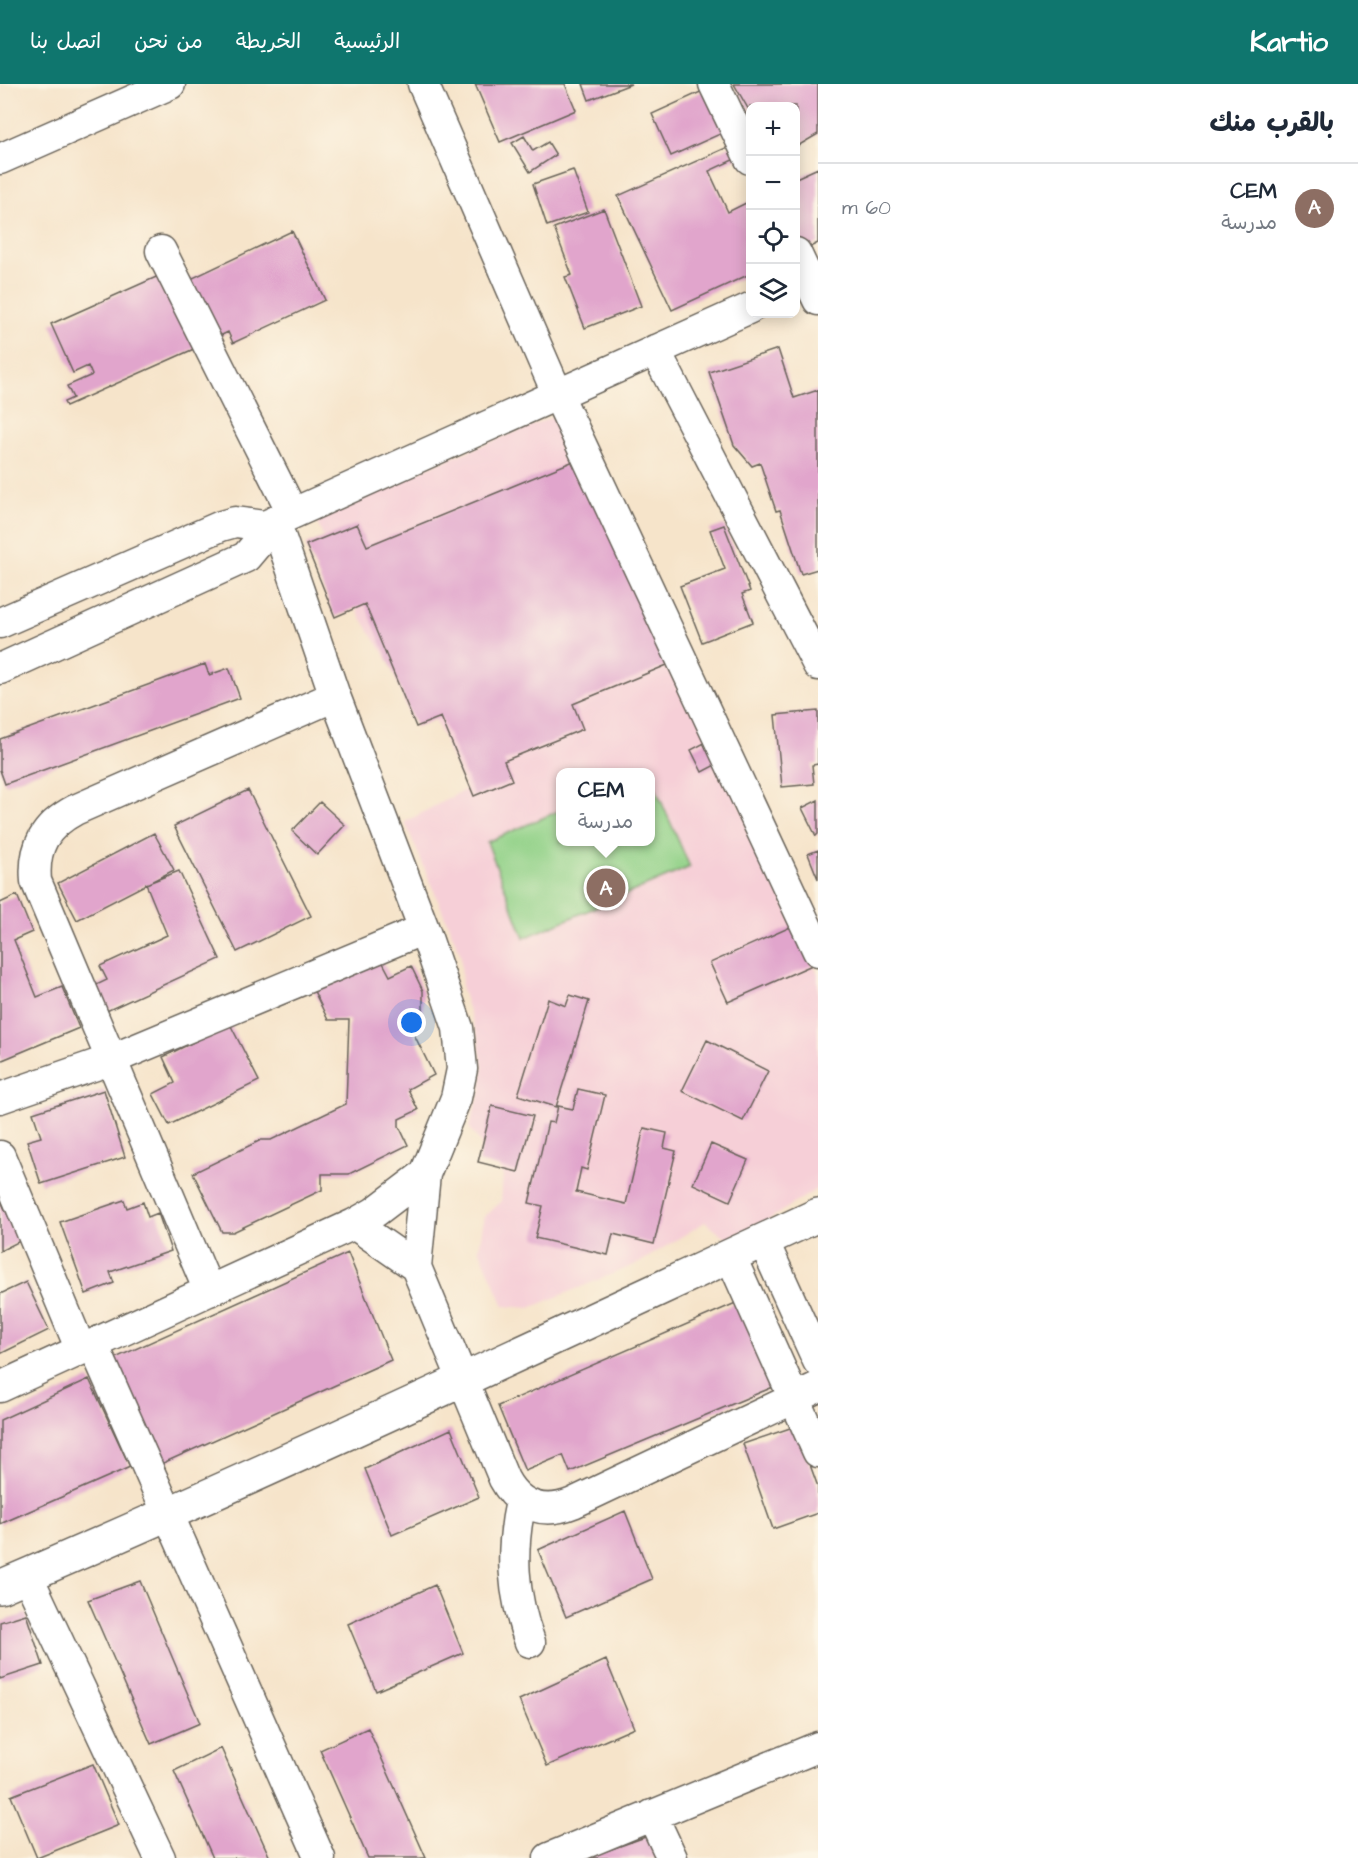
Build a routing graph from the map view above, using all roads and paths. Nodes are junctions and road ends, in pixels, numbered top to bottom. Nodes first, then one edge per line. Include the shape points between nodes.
1 (170, 84) edge
2 (423, 84) edge
3 (714, 84) edge
4 (749, 156) edge
5 (0, 159) edge
6 (161, 251) dead end
7 (800, 264) edge
8 (810, 287) edge
9 (746, 310) edge
10 (655, 350) junction
11 (557, 393) junction
12 (277, 520) junction
13 (0, 623) edge
14 (818, 665) edge
15 (0, 669) edge
16 (335, 696) junction
17 (424, 929) junction
18 (818, 951) edge
19 (110, 1060) junction
20 (0, 1098) edge
21 (0, 1156) edge
22 (425, 1174) junction
23 (818, 1215) edge
24 (354, 1224) junction
25 (763, 1240) junction
26 (730, 1256) junction
27 (416, 1267) junction
28 (209, 1291) junction
29 (87, 1347) junction
30 (818, 1361) edge
31 (464, 1381) junction
32 (0, 1388) edge
33 (806, 1393) edge
34 (818, 1452) edge
35 (521, 1501) junction
36 (168, 1515) junction
37 (14, 1581) edge
38 (530, 1642) dead end
39 (818, 1747) edge
40 (652, 1815) junction
41 (160, 1858) edge
42 (320, 1858) edge
43 (549, 1858) edge
44 (672, 1858) edge

1 - 5 street
2 - 11 street
3 - 4 street
6 - 12 street
7 - 8 street
9 - 10 street
10 - 11 street
10 - 14 street
11 - 12 street
11 - 18 street
12 - 13 street via 220,526
12 - 15 street via 246,557
12 - 16 street
16 - 17 street
16 - 19 street via 75,810 46,830 34,864 36,881
17 - 19 street
17 - 22 street via 458,1028 462,1069 456,1098
19 - 20 street
19 - 28 street
21 - 29 street
22 - 24 street
22 - 27 street
23 - 25 main road
24 - 27 street
24 - 28 street
25 - 26 main road
25 - 30 street
26 - 31 main road
26 - 33 street
27 - 31 street
28 - 29 street
29 - 32 street
29 - 36 street
31 - 35 street via 504,1479
31 - 36 main road
33 - 34 street
33 - 35 street via 561,1509 540,1509
35 - 38 street via 512,1558 516,1596
36 - 37 main road
36 - 42 street
37 - 41 street
39 - 40 street
40 - 43 street
40 - 44 street

